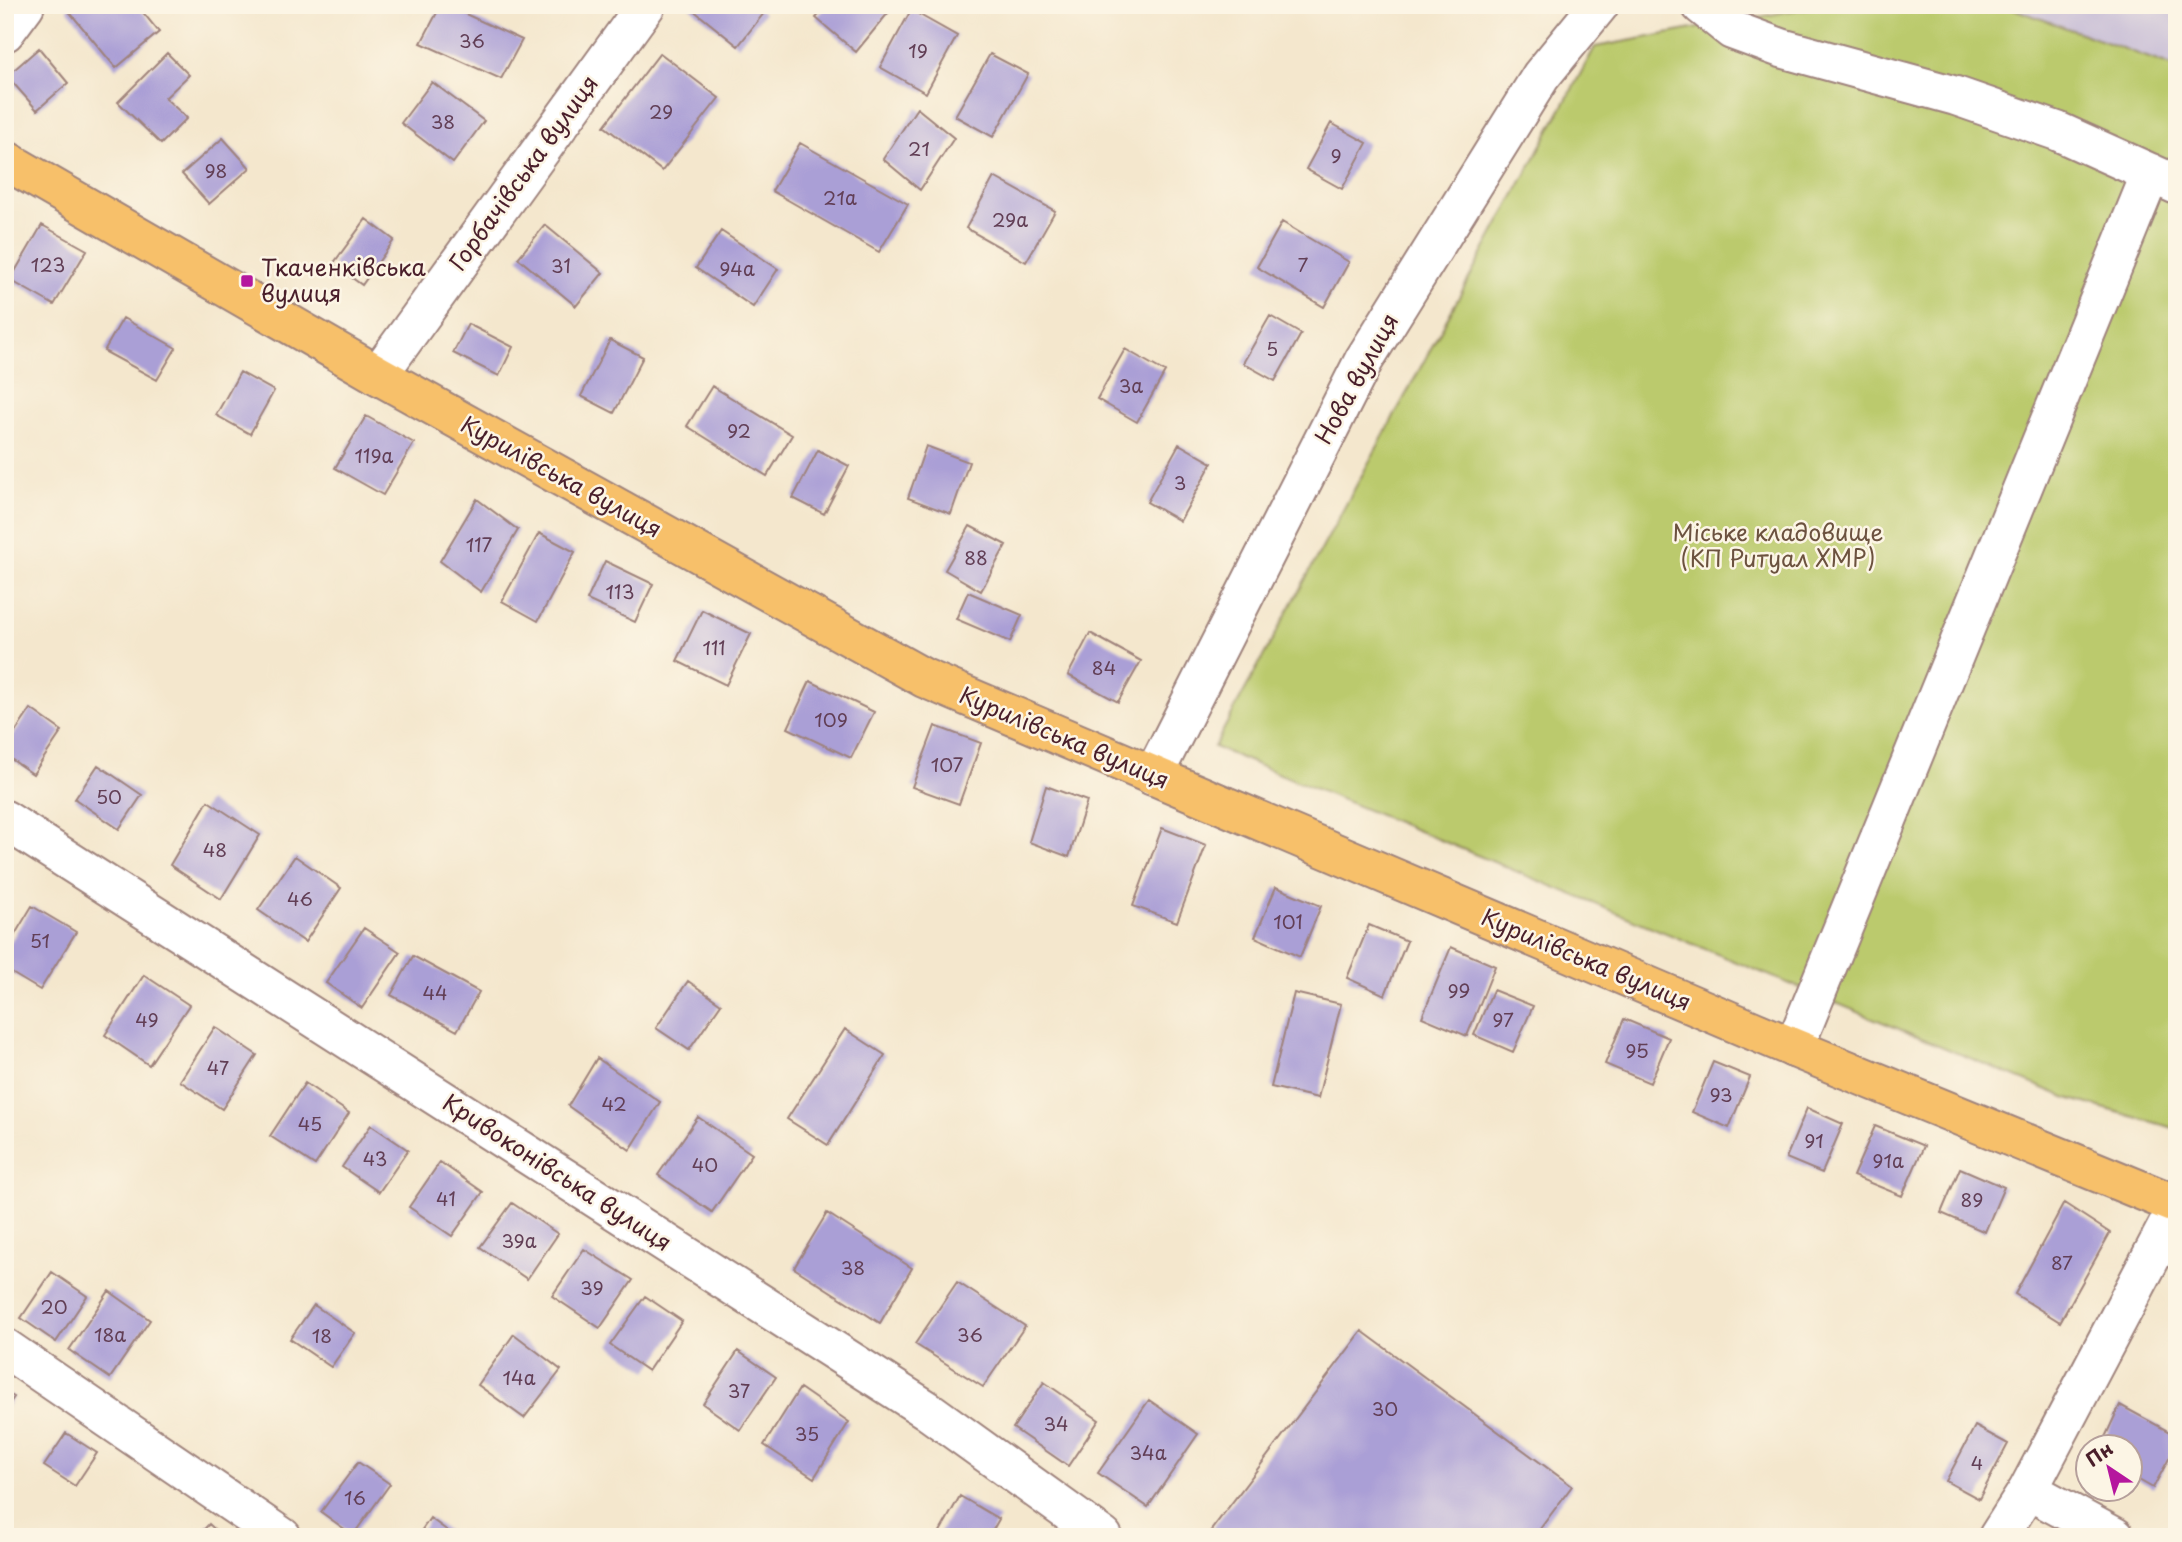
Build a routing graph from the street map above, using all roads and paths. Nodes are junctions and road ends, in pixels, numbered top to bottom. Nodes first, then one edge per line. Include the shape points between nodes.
1 (24, 5) edge
2 (646, 5) edge
3 (1599, 5) edge
4 (1701, 5) edge
5 (5, 32) edge
6 (5, 160) edge
7 (2164, 179) edge
8 (378, 376) junction
9 (1153, 776) junction
10 (5, 820) edge
11 (1794, 1048) junction
12 (2177, 1207) edge
13 (5, 1348) edge
14 (2028, 1489) junction
15 (282, 1537) edge
16 (1103, 1537) edge
17 (1998, 1537) edge
18 (2115, 1537) edge

1 - 5 street
2 - 8 street, Горбачівська вулиця
3 - 9 street, Нова вулиця via 1541,76 1364,360
4 - 7 street via 1732,30 1994,109 2057,131
6 - 8 main road, Курилівська вулиця
7 - 11 street
8 - 9 main road, Курилівська вулиця via 924,678
9 - 11 main road, Курилівська вулиця
10 - 16 street, Кривоконівська вулиця via 926,1410
11 - 12 main road, Курилівська вулиця
12 - 14 street
13 - 15 street
14 - 17 street
14 - 18 street

